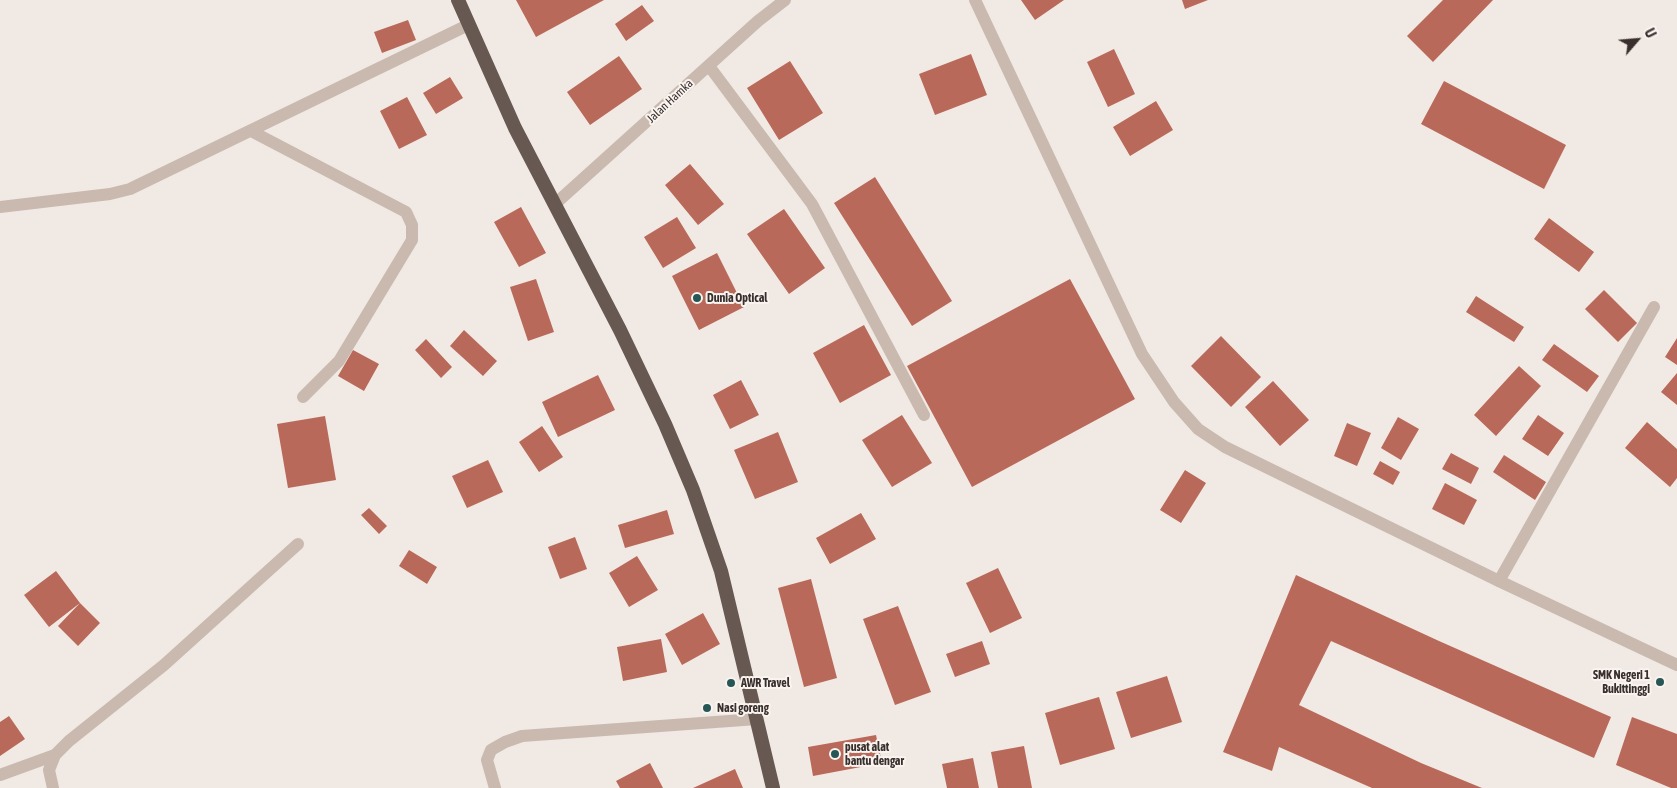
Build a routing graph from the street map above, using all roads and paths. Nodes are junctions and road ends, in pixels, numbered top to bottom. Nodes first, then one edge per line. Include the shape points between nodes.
1 (458, 0) edge
2 (785, 0) edge
3 (974, 0) edge
4 (468, 25) junction
5 (709, 66) junction
6 (251, 131) junction
7 (555, 204) junction
8 (0, 207) edge
9 (1654, 307) dead end
10 (303, 396) dead end
11 (924, 415) dead end
12 (298, 544) dead end
13 (1499, 580) junction
14 (1677, 664) edge
15 (757, 719) junction
16 (55, 755) junction
17 (0, 775) edge
18 (53, 788) edge
19 (495, 788) edge
20 (773, 788) edge

1 - 4 highway
2 - 5 street, Jalan Hamka
3 - 13 street via 1142,354 1174,402 1198,429 1225,447
4 - 6 street
4 - 7 highway via 515,128
5 - 7 street, Jalan Hamka
5 - 11 street via 812,204
6 - 8 street via 130,189
6 - 10 street via 406,212 412,225 412,240 339,362
7 - 15 highway via 628,347 693,490 721,571
9 - 13 street
12 - 16 street via 164,665
13 - 14 street
15 - 19 street via 522,736 491,750 487,760
15 - 20 highway
16 - 17 street
16 - 18 street via 49,770

